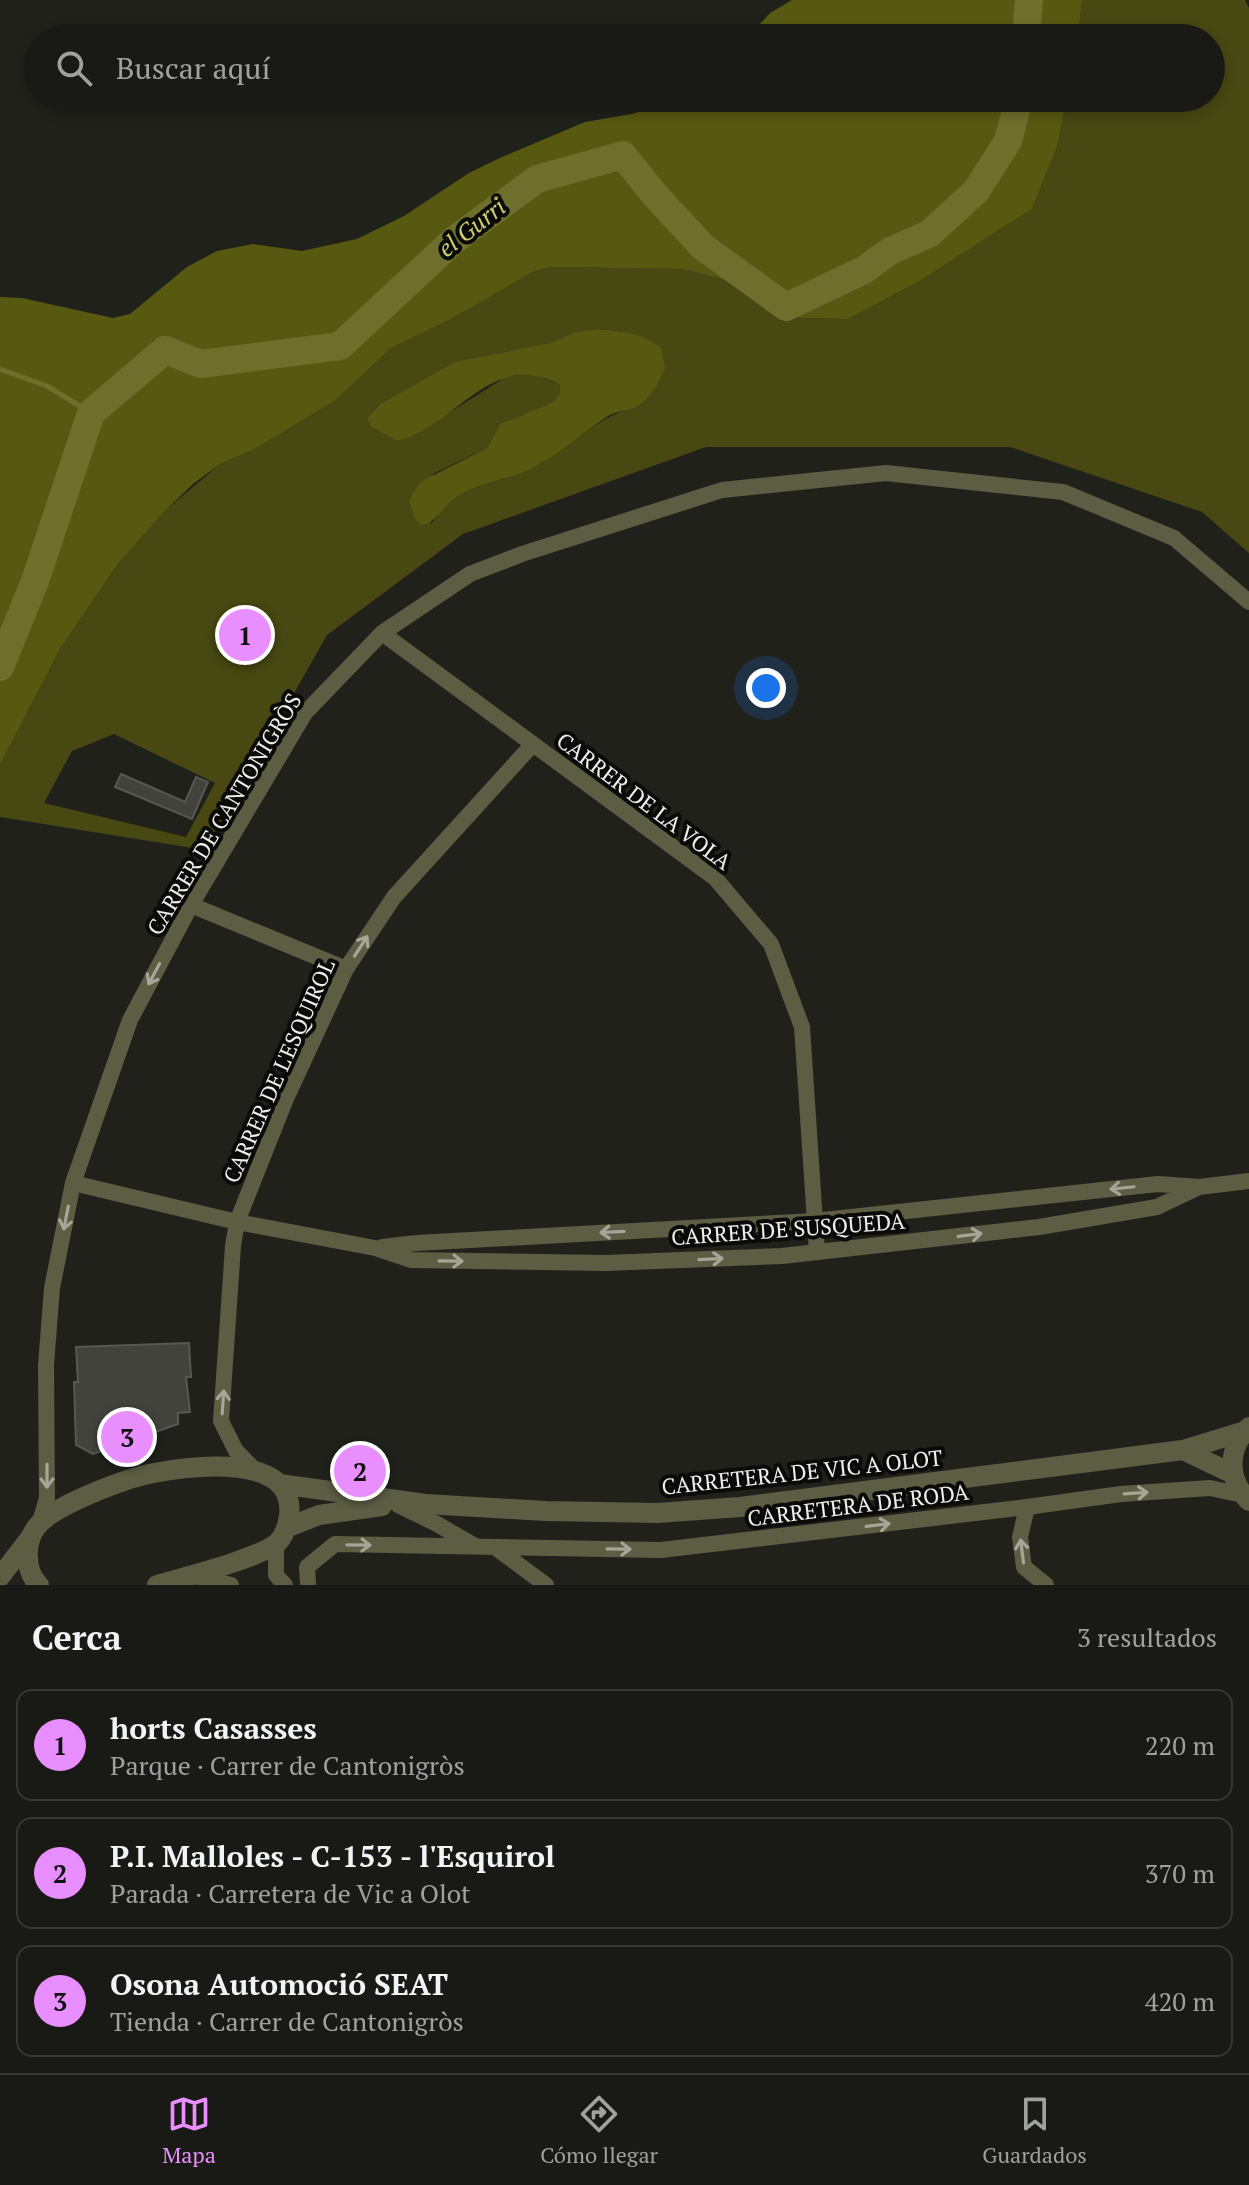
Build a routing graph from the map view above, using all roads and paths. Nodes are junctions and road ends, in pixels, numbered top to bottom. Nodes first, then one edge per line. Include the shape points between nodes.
1 (1249, 602) edge
2 (382, 633) junction
3 (533, 744) junction
4 (191, 905) junction
5 (346, 969) junction
6 (1249, 1181) edge
7 (73, 1183) junction
8 (1199, 1187) junction
9 (814, 1221) junction
10 (237, 1222) junction
11 (375, 1248) junction
12 (817, 1252) junction
13 (1247, 1429) edge
14 (1183, 1450) junction
15 (254, 1469) junction
16 (1233, 1474) junction
17 (279, 1484) junction
18 (1246, 1498) edge
19 (426, 1504) junction
20 (398, 1505) junction
21 (1027, 1507) junction
22 (35, 1530) junction
23 (281, 1536) junction
24 (477, 1547) junction
25 (496, 1548) junction
26 (190, 1575) junction
27 (0, 1577) edge
28 (39, 1585) edge
29 (157, 1585) edge
30 (231, 1585) edge
31 (285, 1585) edge
32 (308, 1585) edge
33 (546, 1585) edge
34 (1046, 1585) edge

1 - 2 street, CARRER DE CANTONIGRÒS via 1174,538 1063,492 886,473 722,490 470,574
2 - 3 street, CARRER DE LA VOLA
2 - 4 street, CARRER DE CANTONIGRÒS via 305,713
5 -> 3 street, CARRER DE L'ESQUIROL via 394,897
3 - 9 street, CARRER DE LA VOLA via 715,878 771,944 802,1027
4 - 5 street
4 -> 7 street, CARRER DE CANTONIGRÒS via 130,1020
5 - 10 street, CARRER DE L'ESQUIROL
6 - 8 street, CARRER DE SUSQUEDA
7 - 10 street, CARRER DE SUSQUEDA
7 -> 22 street, CARRER DE CANTONIGRÒS via 52,1288 46,1365 47,1498
8 -> 9 street, CARRER DE SUSQUEDA via 1158,1184
12 -> 8 street, CARRER DE SUSQUEDA via 1039,1227 1157,1207
9 -> 11 street, CARRER DE SUSQUEDA
9 - 12 street, CARRER DE LA VOLA
10 - 11 street, CARRER DE SUSQUEDA
15 -> 10 street, CARRER DE L'ESQUIROL via 236,1451 221,1421
11 -> 12 street, CARRER DE SUSQUEDA via 411,1260 561,1263
13 - 14 street, CARRETERA DE VIC A OLOT
13 - 16 street via 1233,1451
14 - 16 street
14 - 19 street, CARRETERA DE VIC A OLOT via 727,1508 643,1513
15 - 17 street
15 - 22 street via 206,1466 153,1473 63,1508
16 - 18 street
17 - 19 street, CARRETERA DE VIC A OLOT
17 - 23 street via 289,1503
21 -> 18 street, CARRETERA DE RODA via 1210,1488
19 - 20 street, CARRETERA DE VIC A OLOT
20 - 23 street, CARRETERA DE VIC A OLOT via 319,1515
20 - 24 street, CARRETERA DE RODA
25 -> 21 street, CARRETERA DE RODA via 661,1550
34 -> 21 street via 1024,1567 1020,1537
22 - 27 street
22 - 28 street via 27,1561
23 - 26 street, CARRETERA DE VIC A OLOT via 258,1553
23 - 31 street via 276,1575
24 - 25 street, CARRETERA DE RODA
32 -> 24 street, CARRETERA DE RODA via 307,1567 335,1544
25 - 33 street
26 - 29 street, CARRETERA DE VIC A OLOT
26 - 30 street

